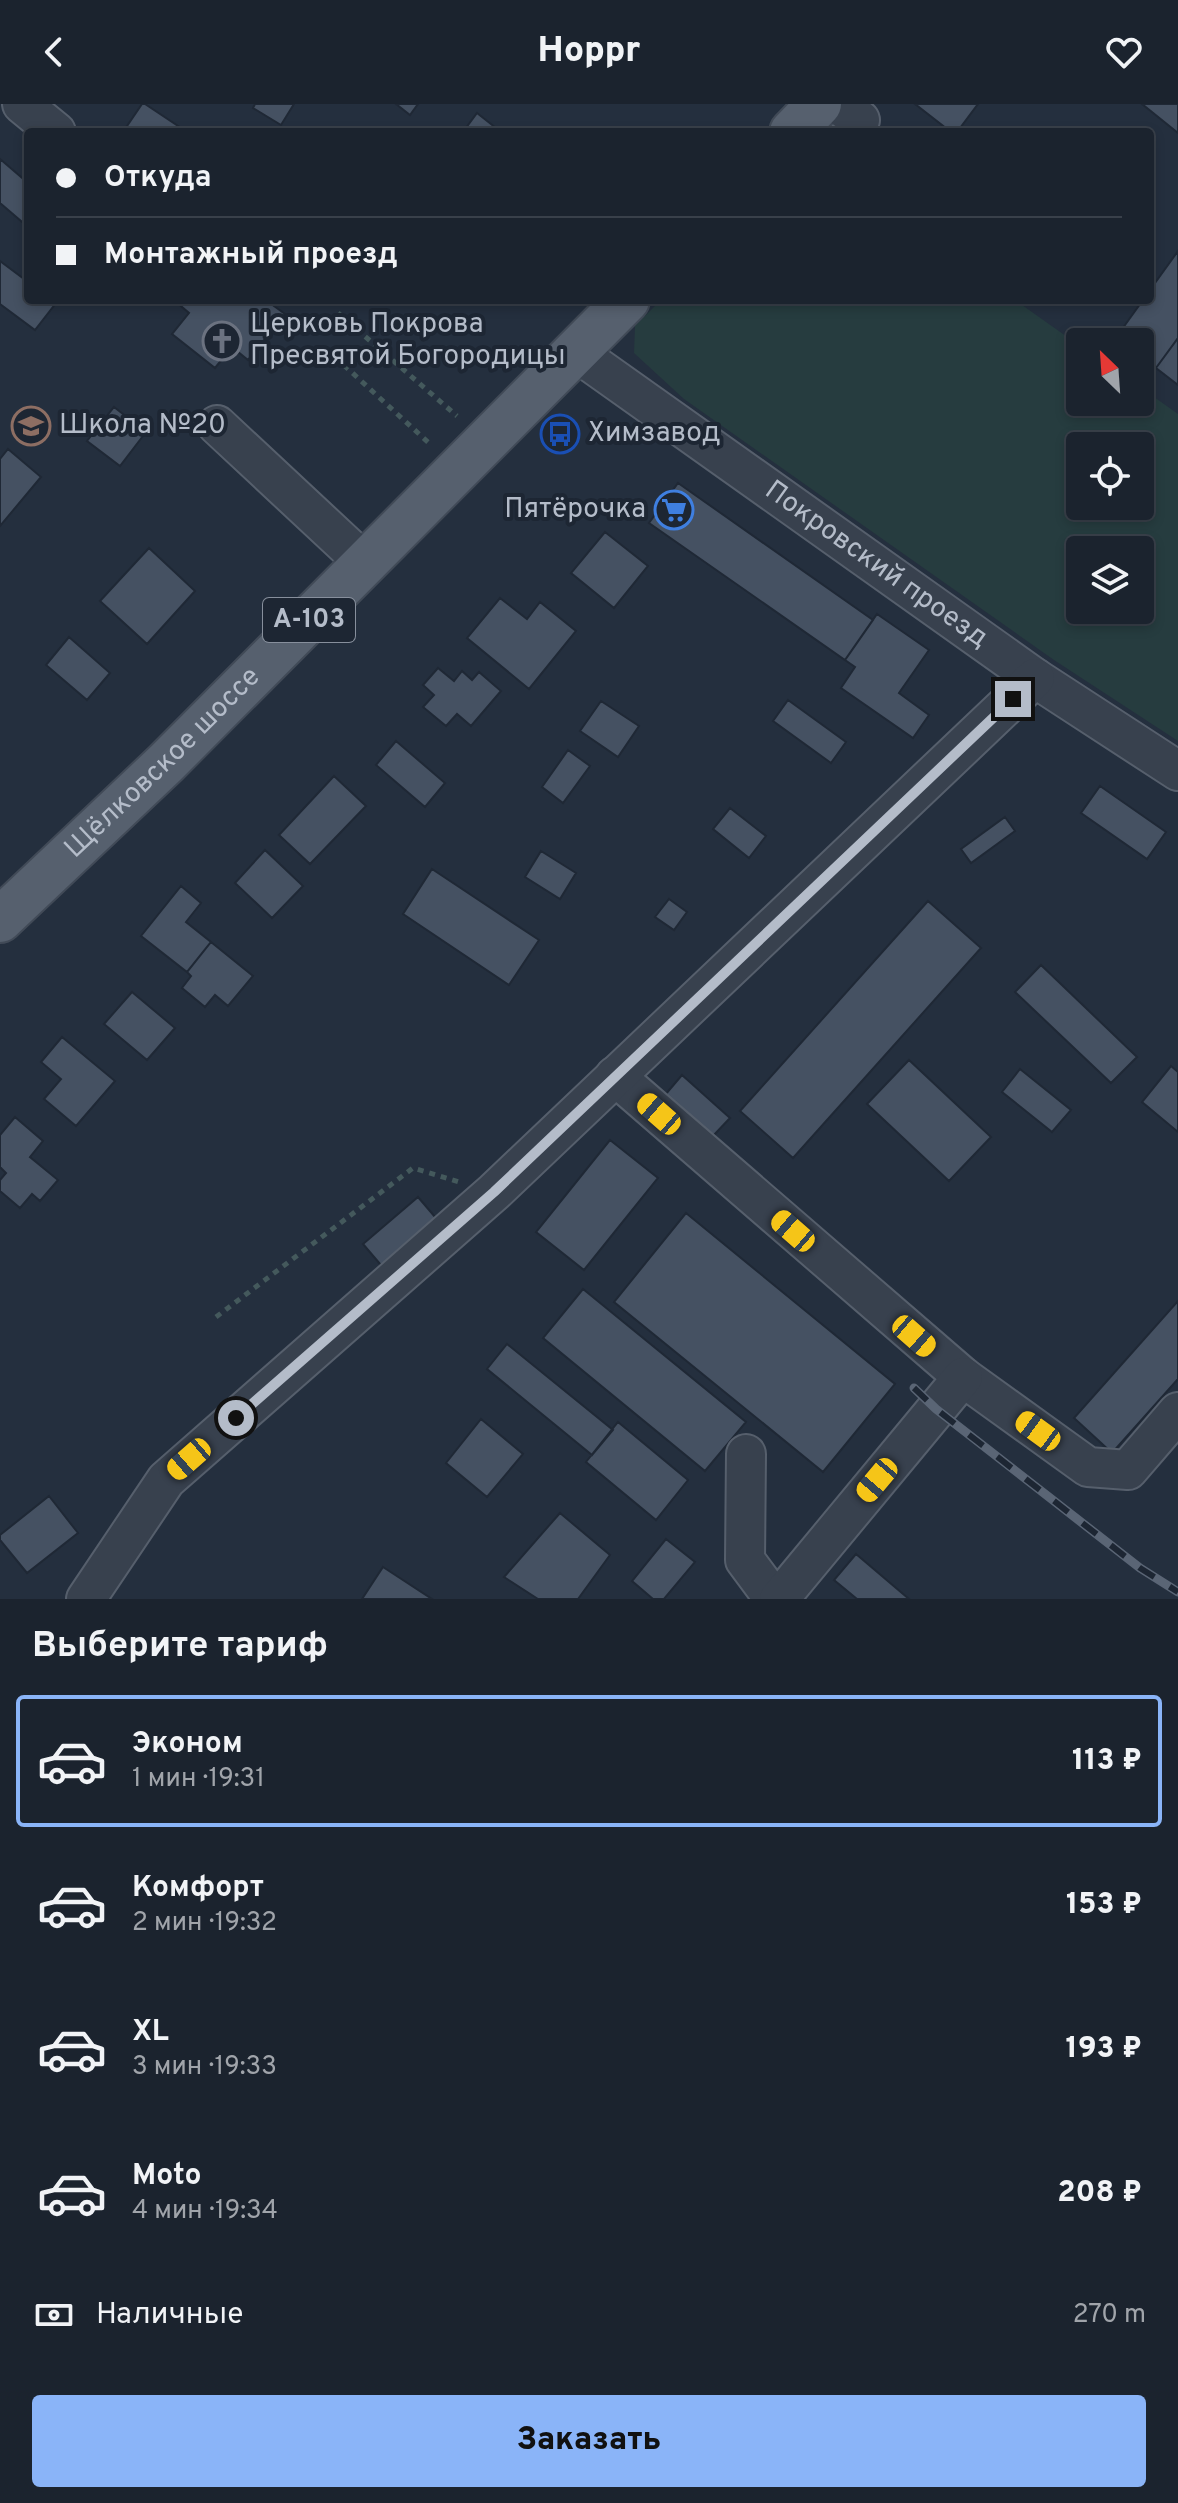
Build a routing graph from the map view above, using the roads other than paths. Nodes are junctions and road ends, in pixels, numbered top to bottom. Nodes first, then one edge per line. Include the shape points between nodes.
1 (22, 104) edge
2 (819, 104) edge
3 (51, 128) edge
4 (796, 128) edge
5 (623, 304) edge
6 (576, 352) junction
7 (217, 425) dead end
8 (366, 564) junction
9 (1035, 678) junction
10 (1178, 771) edge
11 (0, 920) edge
12 (615, 1076) junction
13 (963, 1377) junction
14 (1178, 1412) edge
15 (746, 1454) dead end
16 (86, 1599) edge
17 (776, 1599) edge

1 - 3 street
2 - 4 main road
5 - 6 main road, Щёлковское шоссе / А-103
6 - 8 main road, Щёлковское шоссе / А-103
6 - 9 street, Покровский проезд
7 - 8 street
8 - 11 main road, Щёлковское шоссе / А-103
9 - 10 street, Покровский проезд
9 - 12 street
12 - 13 street
12 - 16 street via 494,1192 166,1480
13 - 14 street via 1088,1467 1128,1470
13 - 17 street
15 - 17 street via 745,1560

